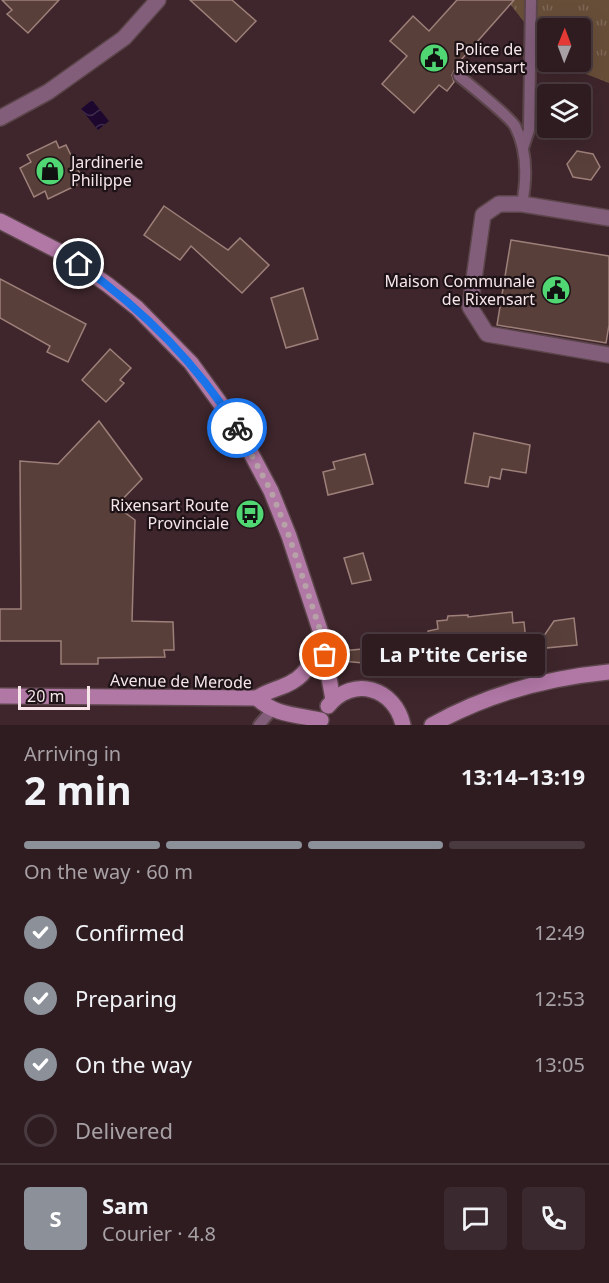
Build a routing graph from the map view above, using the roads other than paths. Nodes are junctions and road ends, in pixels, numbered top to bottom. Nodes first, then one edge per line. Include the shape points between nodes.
1 (158, 0) edge
2 (531, 0) edge
3 (459, 76) dead end
4 (0, 118) edge
5 (523, 148) junction
6 (522, 204) junction
7 (609, 218) edge
8 (0, 221) edge
9 (609, 355) edge
10 (321, 633) junction
11 (609, 672) edge
12 (0, 696) edge
13 (257, 698) junction
14 (333, 700) junction
15 (272, 710) junction
16 (321, 722) edge
17 (259, 725) edge
18 (403, 725) edge
19 (432, 725) edge

1 - 4 street via 124,38 48,92
2 - 5 lane via 529,130
3 - 5 lane via 514,124
5 - 6 lane via 527,177
6 - 7 street
6 - 9 street via 499,204 483,215 470,307 487,334
8 - 10 main road via 64,254 108,285 191,363 236,425 271,491
10 - 13 main road via 312,662 304,672 293,682
10 - 14 main road
11 - 19 main road via 524,686 459,710
12 - 13 main road, Avenue de Merode
13 - 15 main road, Avenue de Merode
14 - 16 main road
14 - 18 main road via 348,690 366,688 383,694 397,706
15 - 16 main road, Avenue de Merode
15 - 17 lane

